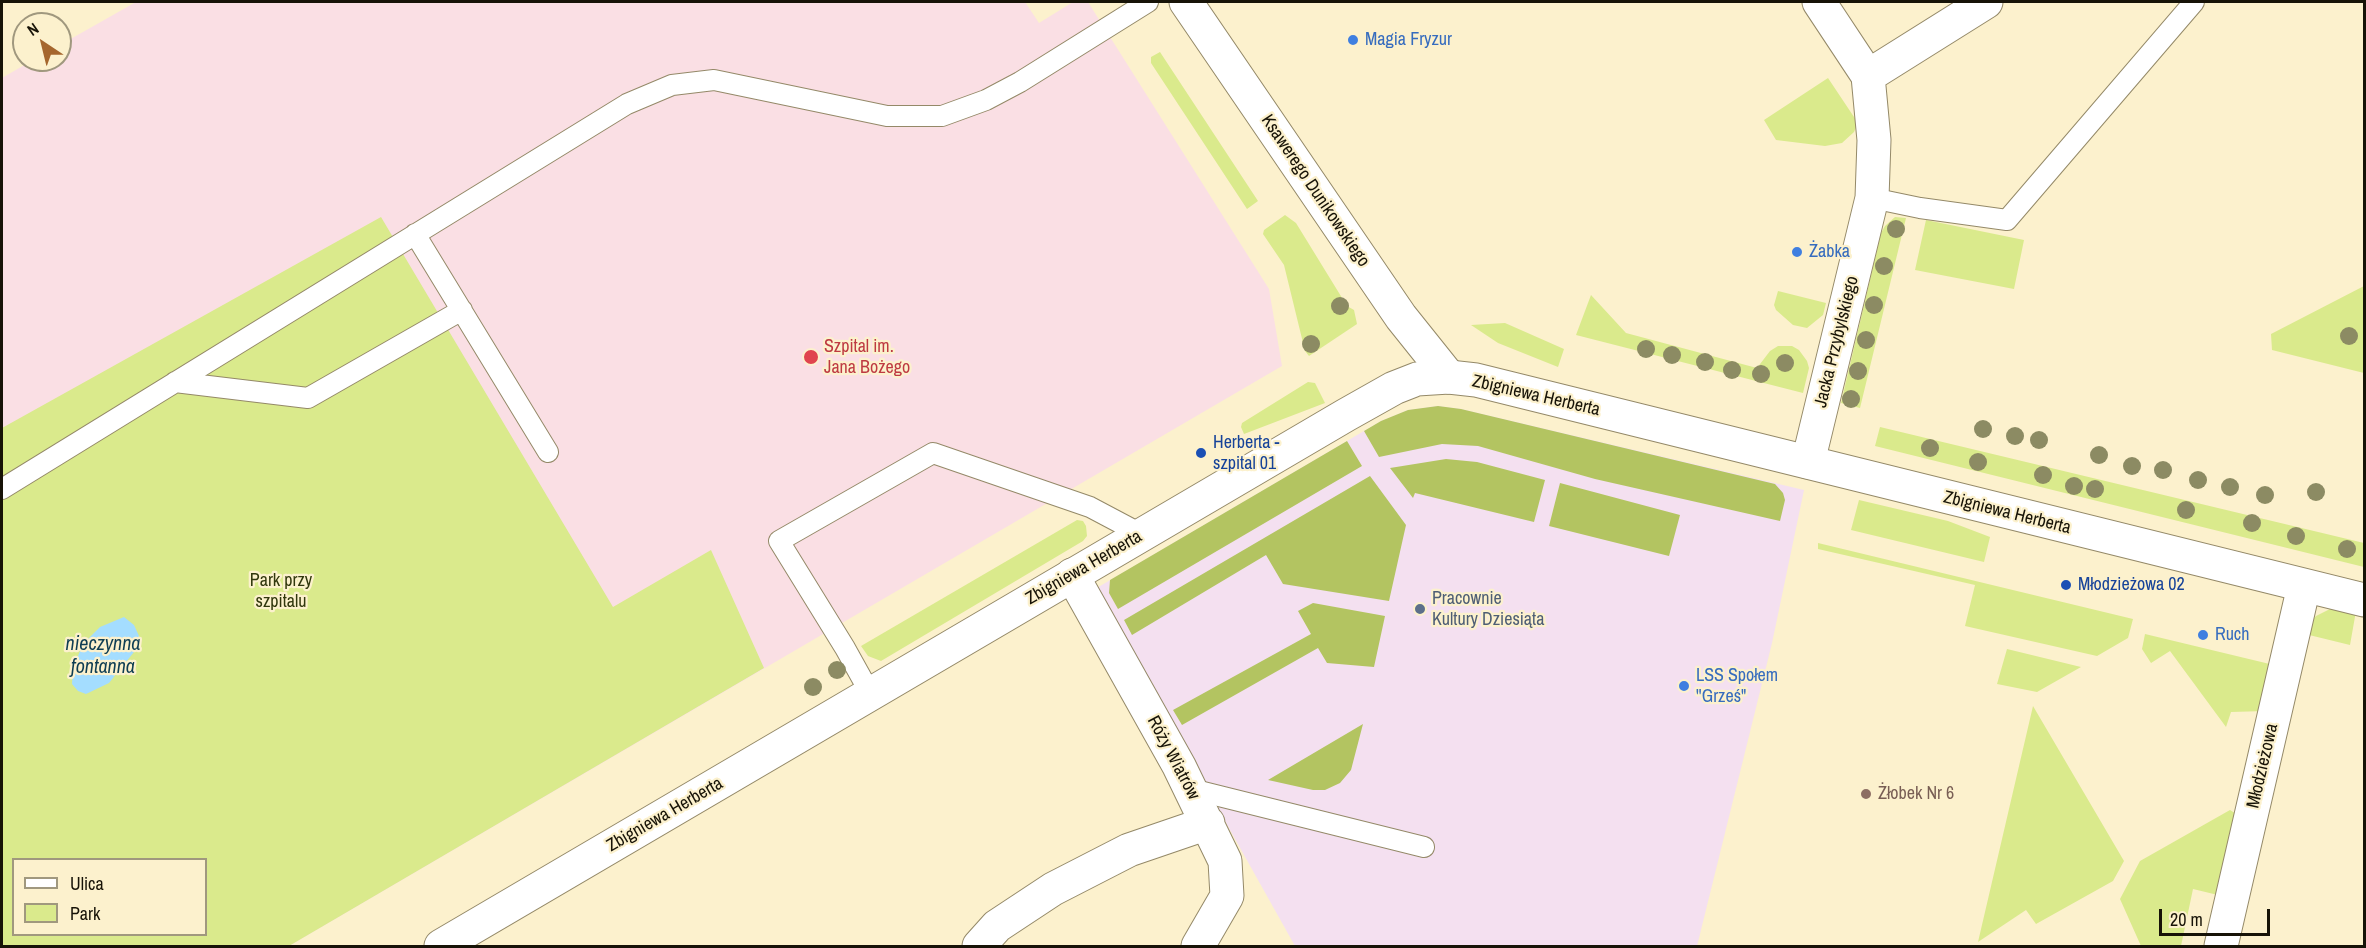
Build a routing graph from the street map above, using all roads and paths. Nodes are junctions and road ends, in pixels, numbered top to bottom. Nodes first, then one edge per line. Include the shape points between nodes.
1 (1148, 2) edge
2 (1186, 2) edge
3 (1819, 2) edge
4 (1986, 2) edge
5 (2194, 2) edge
6 (1868, 76) junction
7 (1872, 198) junction
8 (415, 234) junction
9 (462, 310) junction
10 (1449, 377) junction
11 (175, 382) junction
12 (548, 452) dead end
13 (1808, 462) junction
14 (2, 489) edge
15 (1141, 534) junction
16 (1072, 575) junction
17 (2304, 586) junction
18 (2364, 600) edge
19 (870, 693) junction
20 (1191, 789) junction
21 (1208, 823) junction
22 (1424, 847) dead end
23 (441, 946) edge
24 (979, 946) edge
25 (1198, 946) edge
26 (2221, 946) edge

1 - 8 lane via 1020,82 942,116 887,116 714,80 672,85 627,104
2 - 10 street, Ksawerego Dunikowskiego via 1401,317
3 - 6 street
4 - 6 street
5 - 7 lane via 2007,220
6 - 7 street, Jacka Przybylskiego via 1874,140
7 - 13 street, Jacka Przybylskiego
8 - 9 lane
8 - 11 lane
9 - 11 lane via 308,398
9 - 12 lane
10 - 13 street, Zbigniewa Herberta via 1476,380
10 - 15 street, Zbigniewa Herberta via 1417,379 1394,388
11 - 14 lane
13 - 17 street, Zbigniewa Herberta
15 - 16 street, Zbigniewa Herberta
15 - 19 lane via 1090,507 933,453 779,541
16 - 19 street, Zbigniewa Herberta
16 - 20 street, Róży Wiatrów
17 - 18 street, Zbigniewa Herberta
17 - 26 street, Młodzieżowa
19 - 23 street, Zbigniewa Herberta
20 - 21 street, Róży Wiatrów
20 - 22 lane
21 - 24 street via 1128,850 1053,889 997,926
21 - 25 street, Róży Wiatrów via 1225,861 1227,896

